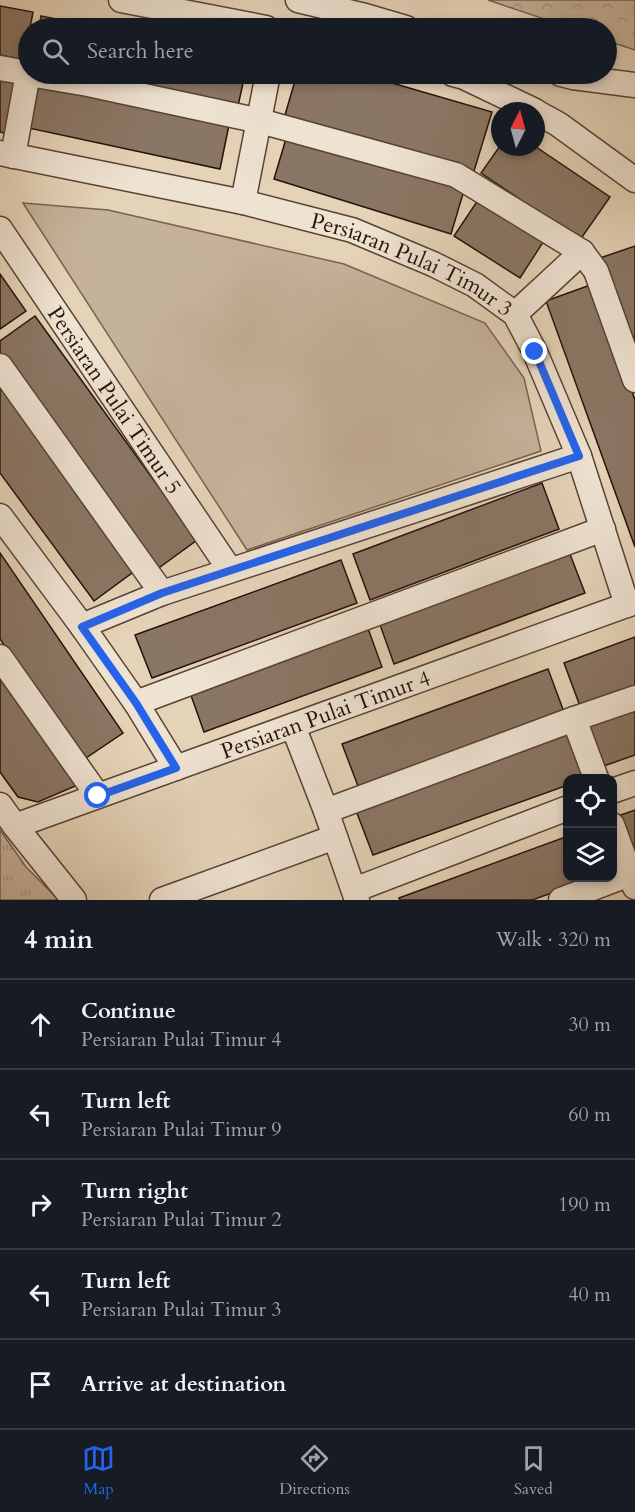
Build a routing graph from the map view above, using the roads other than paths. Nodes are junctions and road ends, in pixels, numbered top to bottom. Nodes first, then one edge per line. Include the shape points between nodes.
1 (121, 0) edge
2 (298, 0) edge
3 (214, 18) edge
4 (372, 18) edge
5 (0, 68) edge
6 (18, 71) edge
7 (617, 83) edge
8 (26, 84) edge
9 (88, 84) edge
10 (266, 84) edge
11 (481, 84) edge
12 (635, 85) edge
13 (517, 102) edge
14 (545, 117) edge
15 (260, 122) junction
16 (6, 154) edge
17 (635, 180) edge
18 (243, 202) junction
19 (0, 229) edge
20 (582, 252) junction
21 (515, 314) junction
22 (0, 366) edge
23 (635, 380) edge
24 (579, 456) junction
25 (0, 516) edge
26 (603, 529) junction
27 (230, 570) junction
28 (162, 593) junction
29 (631, 604) edge
30 (82, 627) junction
31 (0, 657) edge
32 (635, 698) edge
33 (136, 703) junction
34 (574, 719) junction
35 (293, 726) junction
36 (176, 768) junction
37 (595, 774) edge
38 (635, 783) edge
39 (617, 789) edge
40 (98, 796) junction
41 (0, 804) edge
42 (563, 810) edge
43 (326, 811) junction
44 (15, 826) junction
45 (613, 828) edge
46 (335, 837) junction
47 (633, 878) edge
48 (356, 895) edge
49 (74, 900) edge
50 (162, 900) edge
51 (561, 900) edge

1 - 3 street
2 - 4 street
5 - 6 street
7 - 12 street
8 - 16 street
9 - 15 street
10 - 15 street
11 - 13 street
14 - 17 street
15 - 18 street
15 - 20 street via 456,175
16 - 18 street, Persiaran Pulai Timur 3
18 - 21 street, Persiaran Pulai Timur 3 via 352,230 475,285
19 - 27 street, Persiaran Pulai Timur 5
20 - 21 street
20 - 23 street via 596,271
21 - 24 street, Persiaran Pulai Timur 3
22 - 28 street
24 - 26 street, Persiaran Pulai Timur 3
24 - 27 street
25 - 30 street
26 - 29 street, Persiaran Pulai Timur 3
26 - 33 street
27 - 28 street
28 - 30 street
29 - 35 street, Persiaran Pulai Timur 4
30 - 33 street
31 - 40 street
32 - 34 street
33 - 36 street
34 - 37 street
34 - 43 street
35 - 36 street, Persiaran Pulai Timur 4
35 - 43 street
36 - 40 street, Persiaran Pulai Timur 4
38 - 39 street
40 - 44 street, Persiaran Pulai Timur 4
41 - 44 street
42 - 48 street
43 - 46 street
44 - 49 street
45 - 47 street
46 - 48 street
46 - 50 street
47 - 51 street

